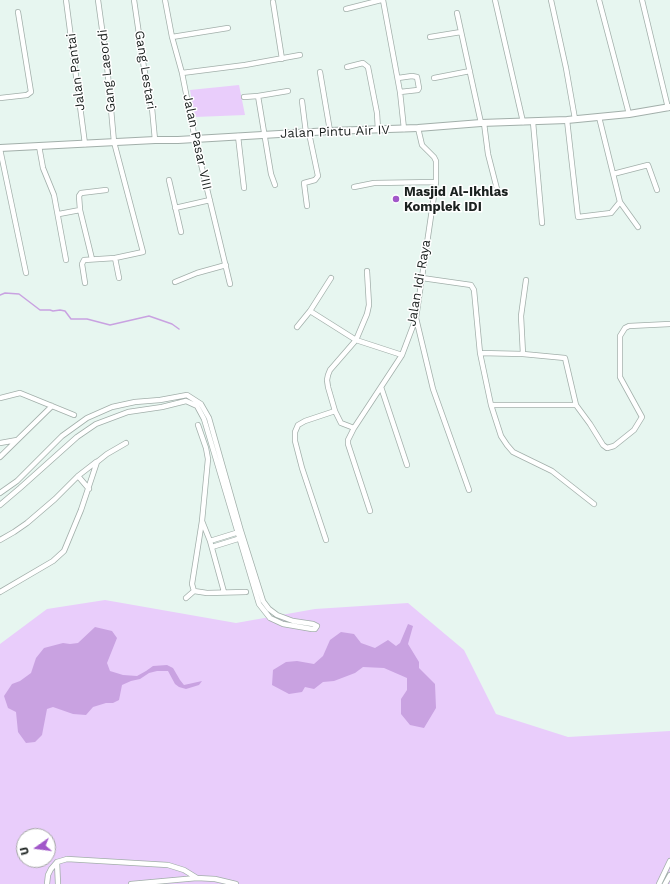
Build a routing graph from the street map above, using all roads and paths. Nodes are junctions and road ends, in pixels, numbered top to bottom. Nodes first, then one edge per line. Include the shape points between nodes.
1 (66, 0) edge
2 (98, 0) edge
3 (134, 0) edge
4 (165, 0) edge
5 (382, 0) edge
6 (495, 0) edge
7 (551, 0) edge
8 (599, 0) edge
9 (642, 0) edge
10 (273, 2) dead end
11 (346, 9) dead end
12 (18, 12) dead end
13 (458, 14) dead end
14 (228, 28) dead end
15 (461, 32) junction
16 (172, 37) junction
17 (430, 37) dead end
18 (300, 55) dead end
19 (282, 59) junction
20 (346, 67) dead end
21 (470, 71) junction
22 (320, 72) dead end
23 (182, 73) junction
24 (398, 78) junction
25 (434, 78) dead end
26 (288, 91) dead end
27 (400, 92) junction
28 (258, 96) junction
29 (244, 97) dead end
30 (0, 98) edge
31 (302, 100) dead end
32 (669, 108) edge
33 (629, 114) junction
34 (599, 117) junction
35 (567, 120) junction
36 (575, 120) junction
37 (523, 122) junction
38 (534, 122) junction
39 (483, 123) junction
40 (418, 128) junction
41 (404, 129) junction
42 (378, 130) junction
43 (330, 131) junction
44 (308, 133) junction
45 (265, 135) junction
46 (238, 136) junction
47 (195, 139) junction
48 (155, 140) junction
49 (114, 142) junction
50 (84, 144) junction
51 (38, 146) junction
52 (0, 149) edge
53 (613, 174) junction
54 (169, 180) dead end
55 (436, 182) junction
56 (275, 185) dead end
57 (354, 187) dead end
58 (244, 188) dead end
59 (106, 190) dead end
60 (656, 190) dead end
61 (498, 193) dead end
62 (210, 200) junction
63 (620, 202) junction
64 (307, 206) dead end
65 (175, 208) junction
66 (80, 210) junction
67 (59, 214) junction
68 (542, 223) dead end
69 (638, 227) dead end
70 (181, 232) dead end
71 (115, 258) junction
72 (92, 259) junction
73 (66, 260) dead end
74 (226, 265) junction
75 (368, 270) dead end
76 (26, 273) dead end
77 (119, 278) dead end
78 (331, 278) dead end
79 (422, 278) junction
80 (526, 280) dead end
81 (175, 282) dead end
82 (85, 283) dead end
83 (230, 284) dead end
84 (310, 311) junction
85 (416, 318) junction
86 (670, 324) edge
87 (297, 327) dead end
88 (356, 340) junction
89 (480, 353) junction
90 (524, 354) junction
91 (402, 355) junction
92 (381, 387) junction
93 (0, 398) edge
94 (160, 400) junction
95 (491, 405) junction
96 (576, 405) junction
97 (52, 406) junction
98 (162, 407) junction
99 (334, 411) junction
100 (74, 415) dead end
101 (198, 425) dead end
102 (354, 428) junction
103 (17, 440) junction
104 (0, 443) edge
105 (126, 443) dead end
106 (0, 457) edge
107 (97, 462) junction
108 (407, 465) dead end
109 (78, 476) junction
110 (225, 482) junction
111 (88, 489) junction
112 (469, 490) dead end
113 (0, 493) edge
114 (594, 504) dead end
115 (0, 505) edge
116 (370, 511) dead end
117 (202, 521) junction
118 (239, 532) junction
119 (241, 538) junction
120 (0, 540) edge
121 (326, 540) dead end
122 (210, 541) junction
123 (212, 547) junction
124 (194, 591) junction
125 (0, 592) edge
126 (224, 592) junction
127 (246, 592) dead end
128 (186, 598) dead end
129 (670, 861) edge
130 (57, 862) junction
131 (670, 875) edge
132 (197, 878) junction
133 (47, 884) edge
134 (58, 884) edge
135 (131, 884) edge
136 (236, 884) edge
137 (659, 884) edge
138 (665, 884) edge

1 - 50 street, Jalan Pantai
2 - 49 street, Gang Laeordi
3 - 48 street, Gang Lestari
4 - 16 street, Jalan Pasar VIII
5 - 11 street
5 - 24 street
6 - 37 street
7 - 36 street
8 - 33 street
9 - 32 street
10 - 19 street
12 - 30 street via 31,92 28,95
13 - 15 street
14 - 16 street
15 - 17 street
15 - 21 street
16 - 23 street, Jalan Pasar VIII
18 - 19 street
19 - 23 street
20 - 42 street via 363,63 368,67
21 - 25 street
21 - 39 street
22 - 43 street
23 - 47 street, Jalan Pasar VIII
24 - 27 street
24 - 27 street via 417,77 419,88
26 - 28 street
27 - 41 street
28 - 29 street
28 - 45 street
31 - 44 street
32 - 33 main road, Jalan Pintu Air IV
33 - 34 main road, Jalan Pintu Air IV
34 - 36 main road, Jalan Pintu Air IV
34 - 53 street
35 - 36 main road, Jalan Pintu Air IV
35 - 38 main road, Jalan Pintu Air IV
35 - 63 street via 578,217 611,213
37 - 38 main road, Jalan Pintu Air IV
37 - 39 main road, Jalan Pintu Air IV
38 - 68 street
39 - 40 main road, Jalan Pintu Air IV
39 - 61 street
40 - 41 main road, Jalan Pintu Air IV
40 - 55 street, Jalan Idi Raya via 422,145 436,161
41 - 42 main road, Jalan Pintu Air IV
42 - 43 main road, Jalan Pintu Air IV
43 - 44 main road, Jalan Pintu Air IV
44 - 45 main road, Jalan Pintu Air IV
44 - 64 street via 318,176 315,180 304,183
45 - 46 main road, Jalan Pintu Air IV
45 - 56 street
46 - 47 main road, Jalan Pintu Air IV
46 - 58 street
47 - 48 main road, Jalan Pintu Air IV
47 - 62 street, Jalan Pasar VIII
48 - 49 main road, Jalan Pintu Air IV
49 - 50 main road, Jalan Pintu Air IV
49 - 71 street, Gang Laeordi via 142,252
50 - 51 main road, Jalan Pintu Air IV
51 - 52 main road, Jalan Pintu Air IV
51 - 67 street
52 - 76 street
53 - 60 street via 648,165
53 - 63 street
54 - 65 street
55 - 57 street
55 - 79 street, Jalan Idi Raya
59 - 66 street via 81,193
62 - 65 street
62 - 74 street, Jalan Pasar VIII
63 - 69 street
65 - 70 street
66 - 67 street
66 - 72 street
67 - 73 street
71 - 72 street
71 - 77 street
72 - 82 street via 84,260 82,264
74 - 81 street
74 - 83 street, Jalan Pasar VIII
75 - 88 street via 367,314
78 - 84 street
79 - 85 street, Jalan Idi Raya
79 - 89 street via 471,285 474,290
80 - 90 street via 522,316
84 - 87 street
84 - 88 street
85 - 91 street, Jalan Idi Raya
85 - 112 street via 433,389
86 - 96 street via 629,326 620,336 620,377 642,417 634,430 614,446 605,447
88 - 91 street
88 - 99 street via 328,375
89 - 90 street
89 - 95 street
90 - 96 street via 565,358
91 - 92 street, Jalan Idi Raya
92 - 102 street, Jalan Idi Raya
92 - 108 street
93 - 97 street via 20,393
94 - 98 street
94 - 110 street via 187,395 201,404 209,418
94 - 113 street via 112,407 87,418 62,436
95 - 96 street
95 - 114 street via 501,436 513,452 552,470
97 - 100 street
97 - 103 street
98 - 110 street via 186,401 200,410
98 - 115 street via 128,412 96,424 77,437
99 - 102 street via 341,423
99 - 121 street via 305,421 298,425 295,432 302,468
101 - 117 street via 208,459
102 - 116 street, Jalan Idi Raya via 348,444
103 - 104 street
103 - 106 street
105 - 107 street
107 - 109 street
107 - 111 street
109 - 111 street
109 - 120 street via 27,523
110 - 118 street
111 - 125 street via 64,551 53,561
117 - 122 street
117 - 124 street via 192,584
118 - 119 street
118 - 122 street
119 - 119 street via 260,595 266,605 272,612 284,618 313,624 316,628 312,630 283,624 270,618 262,609 257,600
119 - 123 street
122 - 123 street
123 - 126 street
124 - 126 street
124 - 128 street
126 - 127 street
129 - 137 street
130 - 132 street via 68,859 168,865
130 - 133 street via 49,873
130 - 134 street
131 - 138 street
132 - 135 street
132 - 136 street

